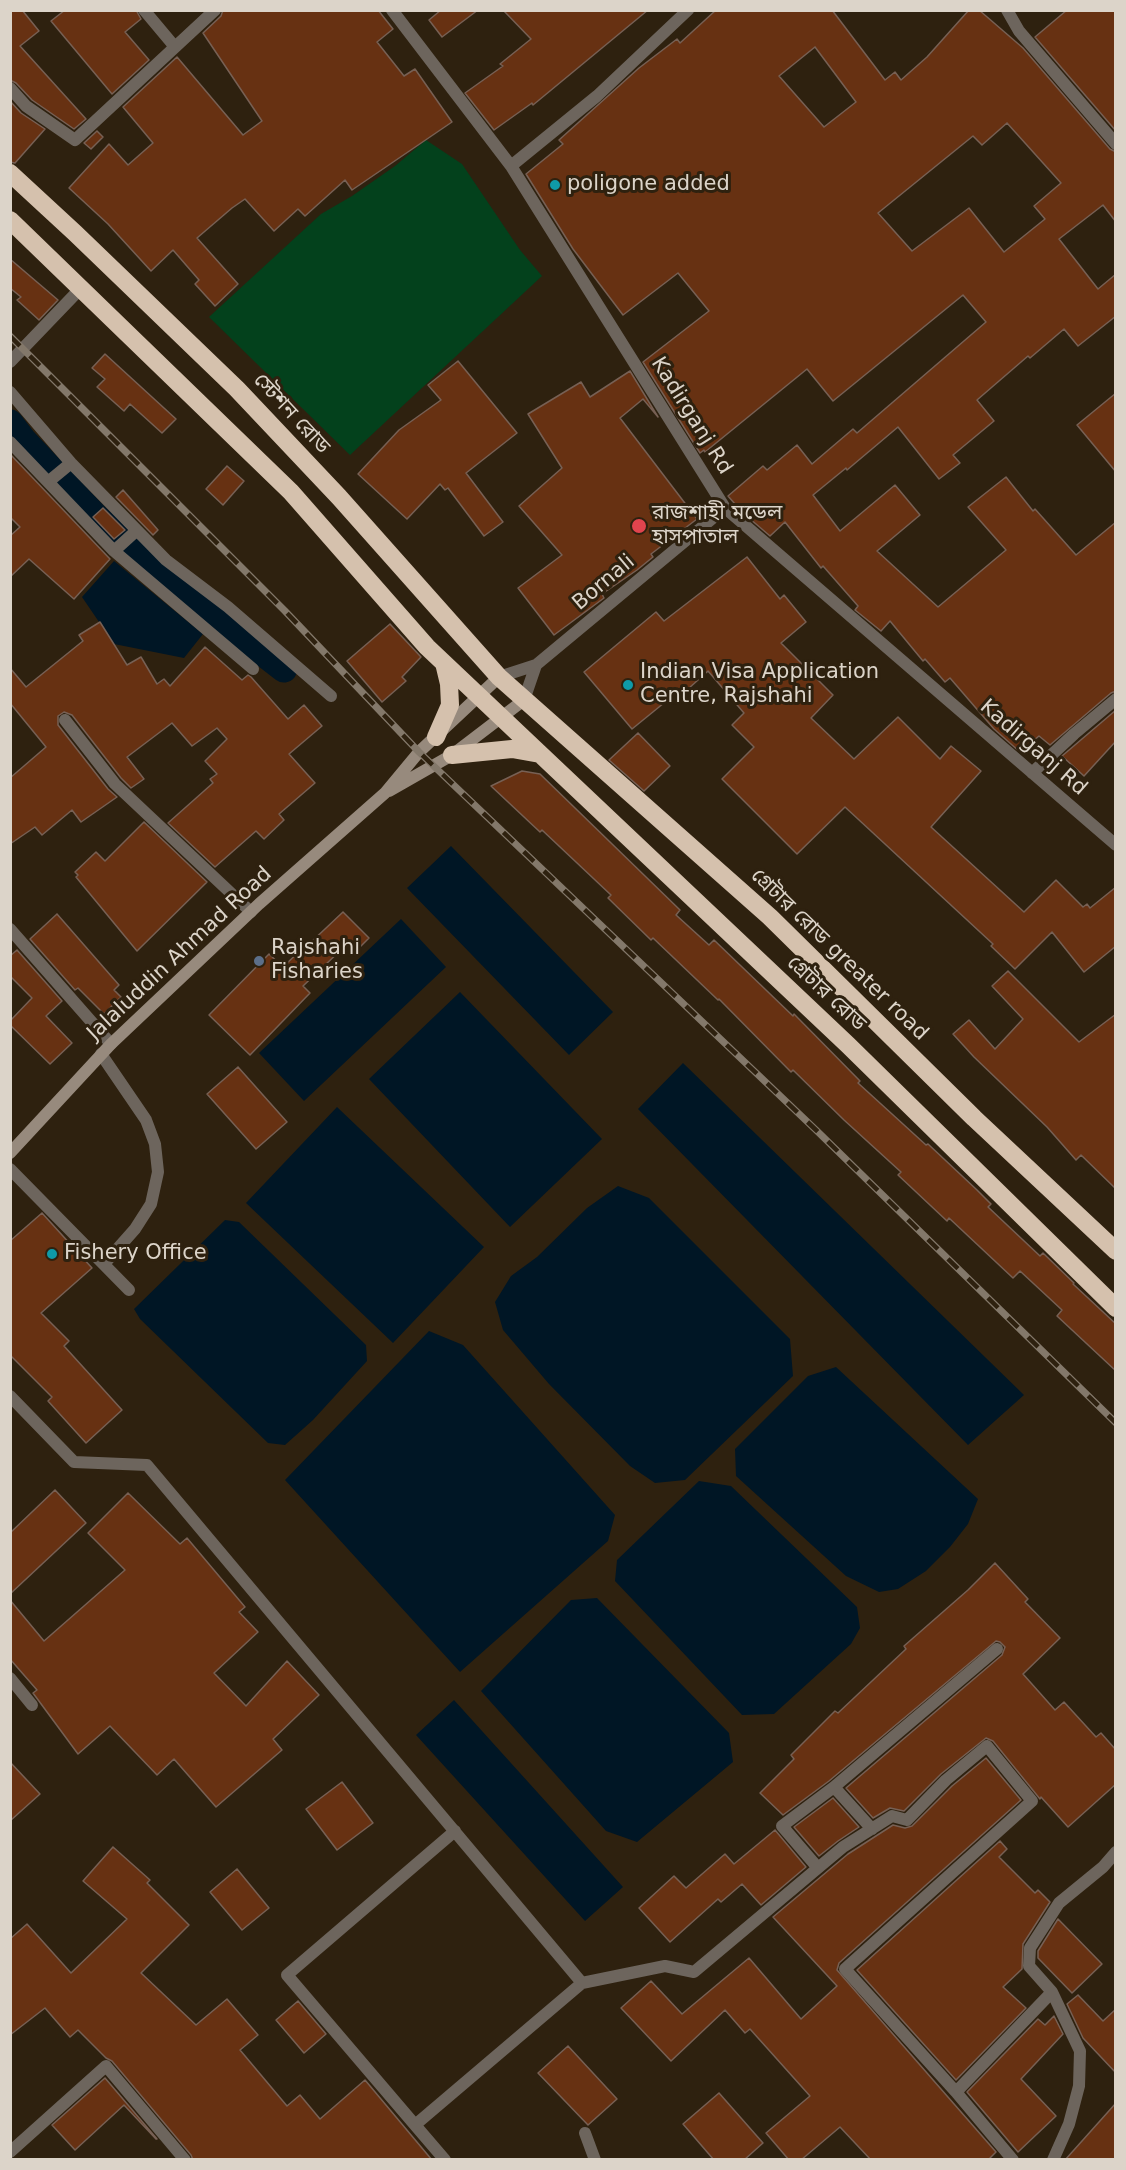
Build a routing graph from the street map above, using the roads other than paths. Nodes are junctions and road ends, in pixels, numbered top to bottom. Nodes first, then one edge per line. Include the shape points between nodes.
1 (144, 10) edge
2 (215, 10) edge
3 (392, 10) edge
4 (688, 10) edge
5 (1007, 10) edge
6 (175, 47) junction
7 (10, 88) edge
8 (1116, 144) edge
9 (511, 166) junction
10 (10, 173) edge
11 (10, 220) edge
12 (81, 288) junction
13 (10, 362) edge
14 (10, 392) edge
15 (10, 442) edge
16 (71, 463) junction
17 (48, 482) junction
18 (725, 508) junction
19 (136, 531) junction
20 (114, 551) junction
21 (444, 663) junction
22 (536, 665) junction
23 (254, 669) dead end
24 (499, 677) junction
25 (331, 696) dead end
26 (478, 696) junction
27 (1116, 699) edge
28 (524, 700) junction
29 (501, 718) junction
30 (65, 720) dead end
31 (436, 737) junction
32 (540, 754) junction
33 (452, 755) junction
34 (1032, 773) junction
35 (385, 793) junction
36 (1116, 845) edge
37 (251, 912) junction
38 (10, 929) edge
39 (111, 1044) junction
40 (101, 1054) junction
41 (10, 1153) edge
42 (10, 1169) edge
43 (1116, 1251) edge
44 (104, 1264) junction
45 (129, 1290) dead end
46 (1116, 1308) edge
47 (10, 1395) edge
48 (997, 1649) dead end
49 (10, 1678) edge
50 (32, 1705) dead end
51 (834, 1787) junction
52 (872, 1829) junction
53 (455, 1831) junction
54 (1116, 1852) edge
55 (818, 1868) junction
56 (582, 1983) junction
57 (1052, 1992) junction
58 (956, 2092) junction
59 (415, 2126) junction
60 (585, 2133) dead end
61 (10, 2152) edge
62 (185, 2160) edge
63 (445, 2160) edge
64 (595, 2160) edge
65 (1013, 2160) edge
66 (1053, 2160) edge

1 - 6 street
2 - 6 street
3 - 9 street, Kadirganj Rd
4 - 9 street via 597,96
5 - 8 street via 1019,31
6 - 7 street via 75,140 26,106
9 - 18 street, Kadirganj Rd
10 - 24 highway, স্টেশন রোড via 237,389
11 - 12 highway
12 - 13 street
12 - 21 highway via 291,492
14 - 16 street
15 - 17 street
16 - 17 street
16 - 19 street
17 - 20 street
18 - 22 street, Bornali
18 - 34 street, Kadirganj Rd
19 - 20 street
19 - 25 street
20 - 23 street
21 - 26 highway
21 - 31 highway via 450,705
22 - 24 street, Bornali
22 - 28 street
24 - 26 street, Jalaluddin Ahmad Road
24 - 28 highway, স্টেশন রোড
26 - 29 highway
26 - 31 street, Jalaluddin Ahmad Road
27 - 34 street
28 - 29 street
28 - 43 highway, গ্রেটার রোড greater road via 770,917
29 - 32 highway, গ্রেটার রোড
29 - 33 street, Jalaluddin Ahmad Road
30 - 37 street via 115,784
31 - 35 street, Jalaluddin Ahmad Road
32 - 33 highway via 512,749
32 - 46 highway, গ্রেটার রোড via 848,1046
33 - 35 street, Jalaluddin Ahmad Road
34 - 36 street, Kadirganj Rd
35 - 37 street, Jalaluddin Ahmad Road
37 - 39 street, Jalaluddin Ahmad Road
38 - 39 street
39 - 40 street, Jalaluddin Ahmad Road
40 - 41 street, Jalaluddin Ahmad Road
40 - 44 street via 146,1120 158,1173 151,1204
42 - 44 street
44 - 45 street
47 - 53 street via 74,1462 147,1465
48 - 51 street
49 - 50 street
51 - 52 street
51 - 55 street via 782,1826
52 - 55 street
52 - 58 street via 892,1816 907,1820 987,1746 1032,1801 845,1969
53 - 56 street
53 - 59 street via 287,1975
54 - 57 street via 1059,1904 1029,1948 1029,1966
55 - 56 street via 694,1972 665,1966
56 - 59 street
57 - 58 street
57 - 66 street via 1080,2051 1079,2086 1069,2124
58 - 65 street
59 - 63 street
60 - 64 street
61 - 62 street via 106,2066

